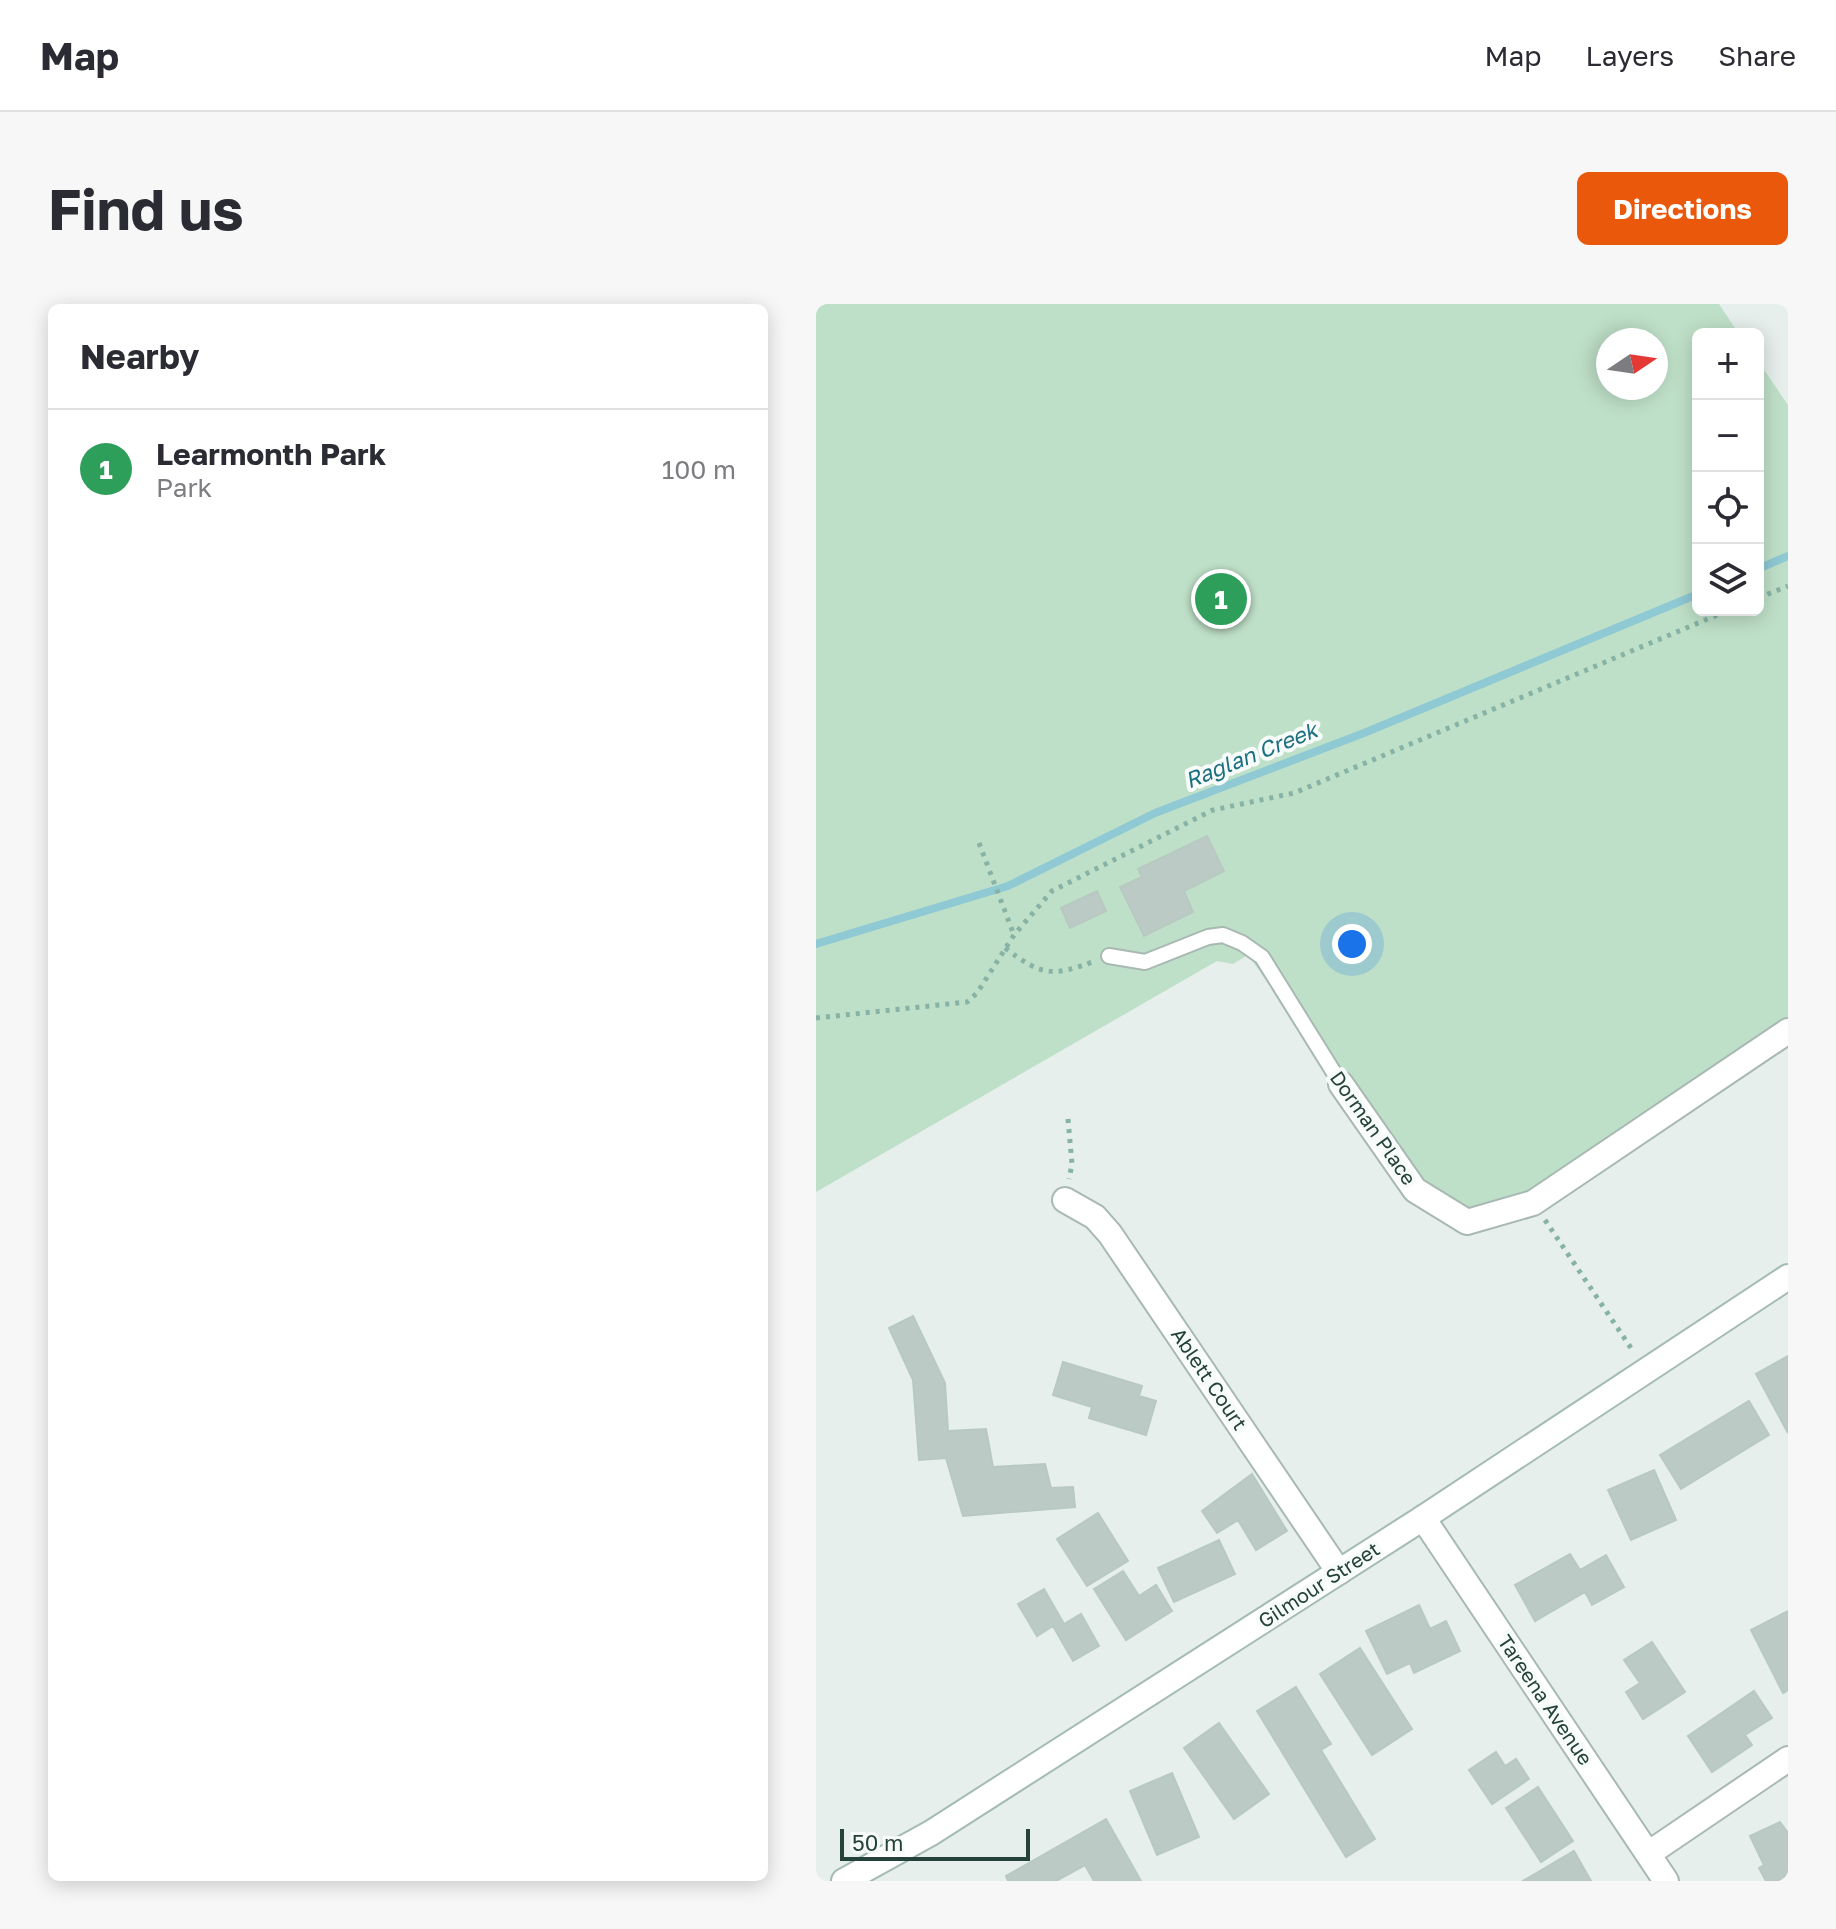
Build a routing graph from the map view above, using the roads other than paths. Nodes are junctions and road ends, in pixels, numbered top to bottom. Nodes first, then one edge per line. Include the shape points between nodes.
1 (1109, 956) road end
2 (1788, 1031) edge
3 (1341, 1084) joint
4 (1065, 1200) road end
5 (1788, 1277) edge
6 (1423, 1518) junction
7 (1339, 1572) junction
8 (1788, 1759) edge
9 (1648, 1854) junction
10 (844, 1881) edge
11 (1666, 1881) edge

1 - 3 lane, Dorman Place via 1145,962 1223,935 1242,943 1262,957
2 - 3 street, Dorman Place via 1533,1203 1467,1222 1415,1190
4 - 7 street, Ablett Court via 1095,1217 1110,1234
5 - 6 street, Gilmour Street
6 - 7 street, Gilmour Street
6 - 9 street, Tareena Avenue
7 - 10 street, Gilmour Street via 931,1833
8 - 9 street
9 - 11 street, Tareena Avenue

